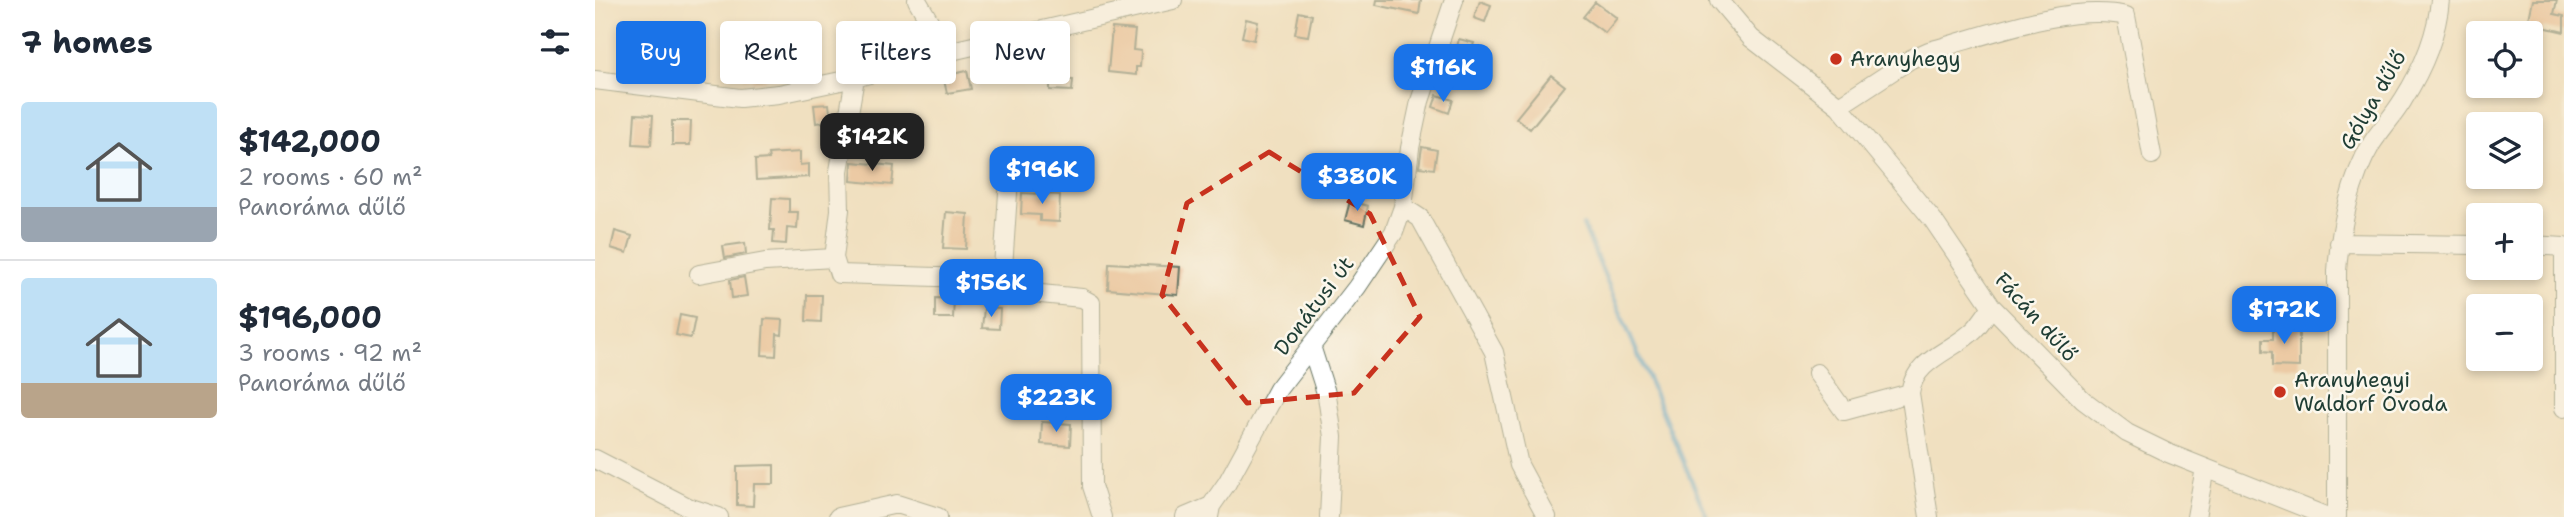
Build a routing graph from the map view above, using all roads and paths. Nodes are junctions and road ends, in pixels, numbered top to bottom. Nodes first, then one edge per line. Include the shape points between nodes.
1 (917, 0) edge
2 (1173, 0) edge
3 (1454, 0) edge
4 (1719, 0) edge
5 (2440, 0) edge
6 (929, 21) edge
7 (956, 50) edge
8 (595, 80) edge
9 (836, 82) edge
10 (854, 84) edge
11 (1839, 106) junction
12 (2152, 155) dead end
13 (1009, 193) dead end
14 (1403, 207) junction
15 (2339, 243) junction
16 (2466, 245) edge
17 (2543, 246) edge
18 (2564, 247) edge
19 (2564, 257) edge
20 (834, 258) junction
21 (699, 274) dead end
22 (1002, 278) junction
23 (1992, 307) junction
24 (1312, 349) junction
25 (1817, 373) dead end
26 (1910, 393) junction
27 (2564, 408) edge
28 (595, 459) edge
29 (2204, 468) junction
30 (1210, 511) edge
31 (719, 517) edge
32 (838, 517) edge
33 (938, 517) edge
34 (1102, 517) edge
35 (1185, 517) edge
36 (1329, 517) edge
37 (1547, 517) edge
38 (1929, 517) edge
39 (2196, 517) edge
40 (2328, 517) edge
41 (2337, 517) edge

1 - 6 street
2 - 7 street
3 - 14 street, Donátusi út via 1420,102
4 - 11 street, Fácán dűlő via 1751,38
5 - 15 street, Gólya dűlő via 2429,49 2404,99 2357,172
8 - 9 street via 740,98
10 - 20 street via 839,171
11 - 12 street via 1929,51 2047,17 2114,13 2126,16
11 - 23 street, Fácán dűlő via 1933,220
13 - 22 street
14 - 24 street, Donátusi út via 1379,257
14 - 37 street via 1420,218 1495,352 1520,465
15 - 16 street
15 - 41 street, Gólya dűlő
17 - 18 street
19 - 27 street
20 - 21 street via 765,262
20 - 22 street via 839,274
22 - 34 street via 1004,289 1010,291 1082,298 1091,303 1092,486
23 - 26 street via 1974,331 1924,366 1911,381
23 - 29 street, Fácán dűlő via 2101,415
24 - 30 street, Donátusi út via 1278,390
24 - 36 street via 1327,396 1333,437
25 - 26 street via 1844,411
26 - 38 street
28 - 31 street via 688,507
29 - 39 street
29 - 40 street, Fácán dűlő
30 - 35 street
32 - 33 street via 897,504

